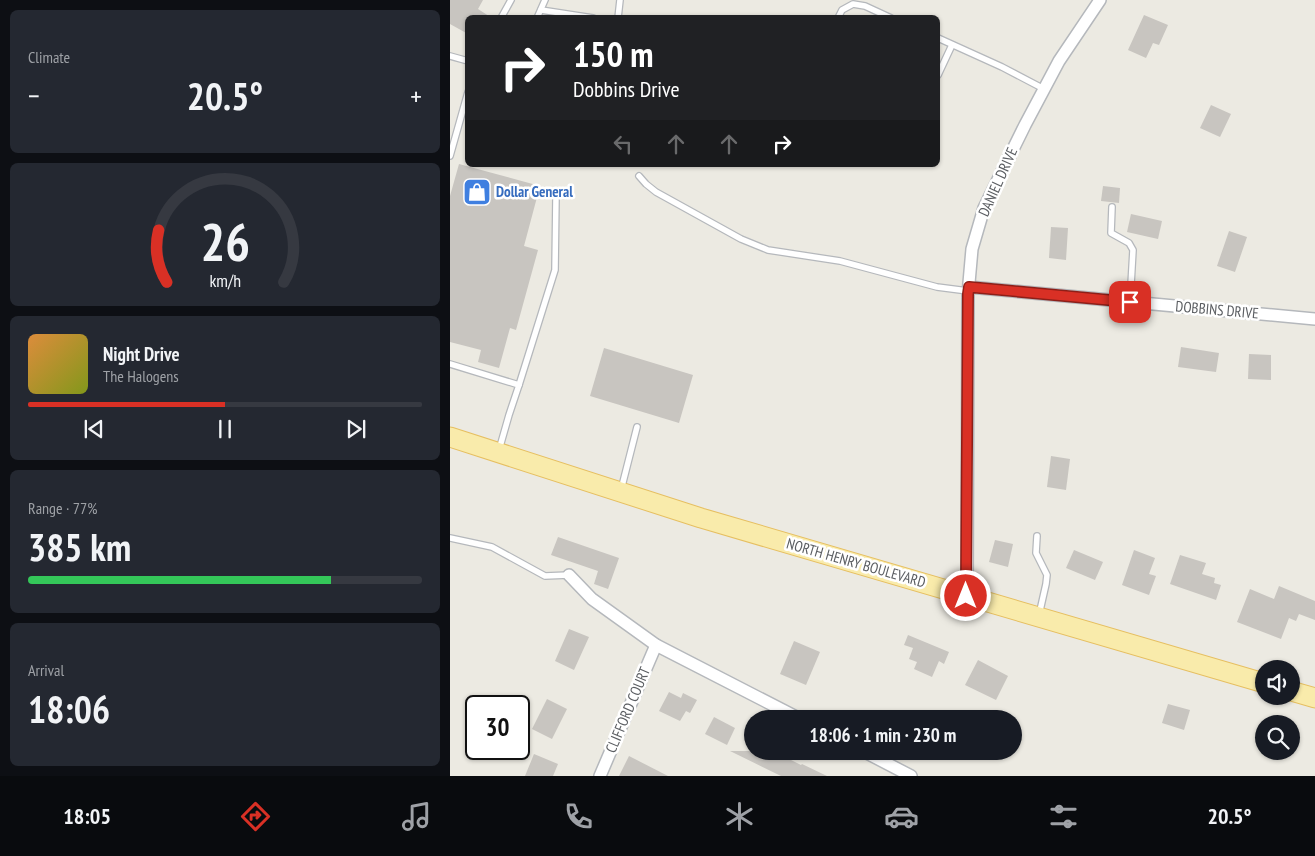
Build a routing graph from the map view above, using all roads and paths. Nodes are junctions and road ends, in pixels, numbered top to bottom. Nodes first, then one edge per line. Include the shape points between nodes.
1 (511, 0) edge
2 (545, 0) edge
3 (620, 0) edge
4 (1100, 0) edge
5 (541, 10) junction
6 (503, 15) edge
7 (538, 15) edge
8 (574, 15) edge
9 (618, 15) edge
10 (840, 15) edge
11 (884, 15) edge
12 (940, 39) edge
13 (952, 45) junction
14 (450, 56) edge
15 (465, 60) edge
16 (940, 71) edge
17 (1044, 89) junction
18 (465, 103) edge
19 (450, 156) edge
20 (639, 176) dead end
21 (556, 196) dead end
22 (1112, 207) dead end
23 (968, 289) junction
24 (1130, 302) junction
25 (1315, 319) edge
26 (450, 364) edge
27 (519, 385) junction
28 (637, 427) dead end
29 (450, 437) edge
30 (498, 453) junction
31 (620, 492) junction
32 (1038, 536) dead end
33 (450, 538) edge
34 (569, 576) joint
35 (966, 596) junction
36 (1039, 617) junction
37 (656, 645) junction
38 (1255, 680) edge
39 (1300, 694) edge
40 (1315, 698) edge
41 (782, 710) edge
42 (880, 760) edge
43 (600, 776) edge
44 (911, 776) edge

1 - 6 lane
2 - 5 lane
3 - 9 lane
4 - 17 street, DANIEL DRIVE
5 - 7 lane
5 - 8 lane
10 - 11 lane via 853,4
12 - 13 lane
13 - 16 lane
13 - 17 lane
14 - 15 lane
17 - 23 street, DANIEL DRIVE via 984,208 972,249
18 - 19 lane
20 - 23 lane via 656,192 758,247 840,261 937,287
21 - 27 lane via 555,270
22 - 24 lane via 1111,233 1129,243 1133,250
23 - 24 street, DOBBINS DRIVE
23 - 35 street, DANIEL DRIVE
24 - 25 street, DOBBINS DRIVE
26 - 27 lane
27 - 30 lane
28 - 31 lane
29 - 30 main road, NORTH HENRY BOULEVARD
30 - 31 main road, NORTH HENRY BOULEVARD
31 - 35 main road, NORTH HENRY BOULEVARD
32 - 36 lane via 1036,553 1047,575
33 - 34 lane via 492,547 545,576
34 - 37 street via 592,599
35 - 36 main road, NORTH HENRY BOULEVARD
36 - 38 main road, NORTH HENRY BOULEVARD
37 - 41 street
37 - 43 street, CLIFFORD COURT
39 - 40 main road
42 - 44 street

